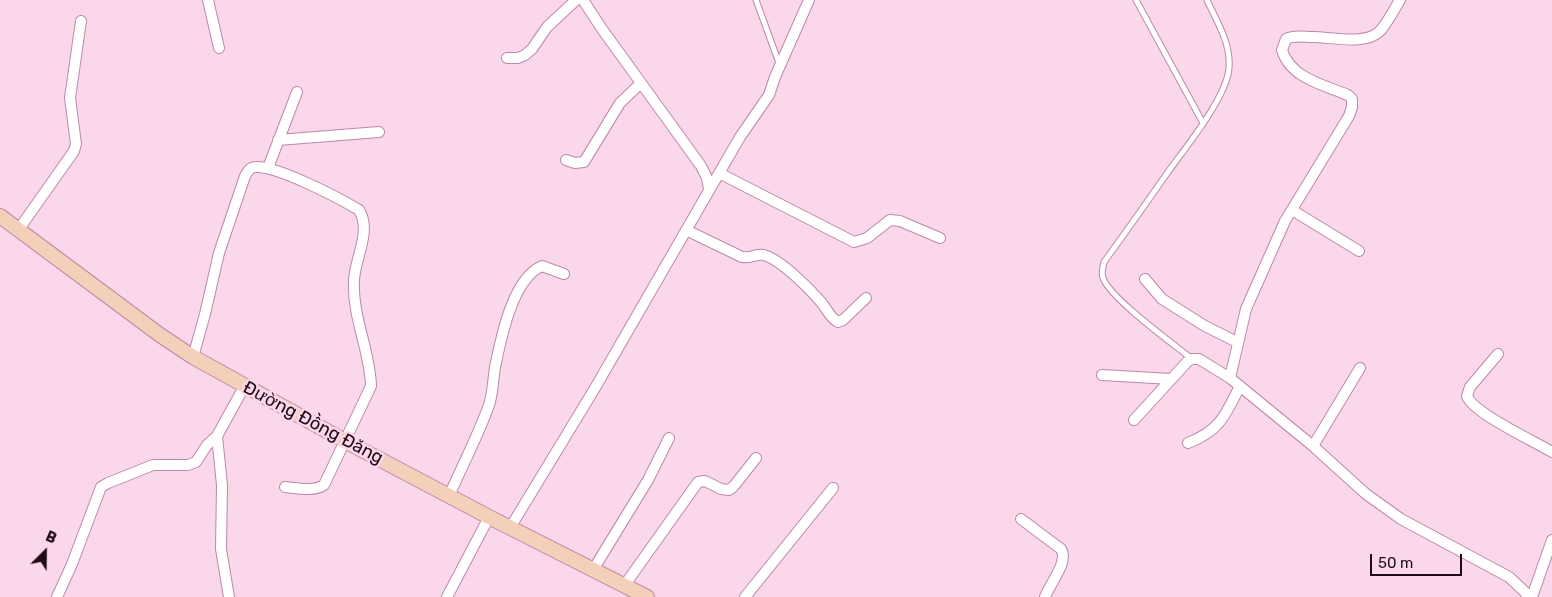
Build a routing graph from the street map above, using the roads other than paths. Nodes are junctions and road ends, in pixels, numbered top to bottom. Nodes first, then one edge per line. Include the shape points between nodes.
1 (208, 0) edge
2 (576, 0) edge
3 (583, 0) edge
4 (756, 0) edge
5 (809, 0) edge
6 (1136, 0) edge
7 (1206, 0) edge
8 (1400, 0) edge
9 (81, 21) dead end
10 (219, 48) dead end
11 (507, 58) dead end
12 (780, 65) junction
13 (642, 84) junction
14 (297, 92) dead end
15 (1203, 123) junction
16 (379, 132) dead end
17 (278, 140) junction
18 (566, 160) dead end
19 (268, 168) junction
20 (719, 172) junction
21 (709, 190) junction
22 (1292, 210) junction
23 (0, 216) edge
24 (19, 229) junction
25 (686, 230) junction
26 (940, 238) dead end
27 (1359, 251) dead end
28 (564, 274) dead end
29 (1145, 279) dead end
30 (866, 298) dead end
31 (1238, 342) junction
32 (1498, 354) dead end
33 (193, 357) junction
34 (1192, 359) junction
35 (1360, 368) dead end
36 (1102, 375) dead end
37 (1230, 378) junction
38 (1171, 379) junction
39 (244, 386) junction
40 (1240, 386) junction
41 (1134, 420) dead end
42 (217, 436) junction
43 (669, 438) dead end
44 (346, 441) junction
45 (1188, 443) dead end
46 (1313, 446) junction
47 (1552, 452) edge
48 (756, 458) dead end
49 (285, 487) dead end
50 (833, 488) dead end
51 (449, 496) junction
52 (489, 517) junction
53 (1021, 519) dead end
54 (510, 528) junction
55 (1552, 540) edge
56 (593, 570) junction
57 (624, 586) junction
58 (56, 597) edge
59 (229, 597) edge
60 (447, 597) edge
61 (647, 597) edge
62 (745, 597) edge
63 (1045, 597) edge
64 (1527, 597) edge
65 (1532, 597) edge

1 - 10 street
2 - 11 street via 547,26 525,55
3 - 13 street
4 - 12 lane
5 - 12 street
6 - 15 lane
7 - 15 lane via 1228,44 1229,65 1224,89
8 - 22 street via 1372,38 1328,36 1286,39 1282,50 1290,66 1306,78 1352,99 1352,107 1342,129
9 - 24 street via 70,98 76,144 74,151
12 - 20 street via 769,95
13 - 18 street via 620,103 584,162
13 - 21 street via 701,166
14 - 17 street
15 - 34 lane via 1104,262 1102,271 1111,293
16 - 17 street
17 - 19 street
19 - 33 street via 248,169 244,176 219,253
19 - 44 street via 350,204 364,218 353,295 371,386
20 - 21 street
20 - 26 street via 854,242 867,238 890,220
21 - 25 street
22 - 27 street
22 - 31 street via 1246,308
23 - 24 main road, Đường Đồng Đăng
24 - 33 main road, Đường Đồng Đăng
25 - 30 street via 742,257 761,254 770,258 800,280 838,322
25 - 54 street
28 - 51 street via 542,266 519,290 506,321 489,404
29 - 31 street via 1162,298 1205,326
31 - 37 street
32 - 47 street via 1470,387 1469,402 1485,415
33 - 39 main road, Đường Đồng Đăng
34 - 37 street via 1199,359
34 - 38 street
35 - 46 street
36 - 38 street
37 - 40 street
38 - 41 street
39 - 42 street
39 - 44 main road, Đường Đồng Đăng
40 - 45 street via 1221,422 1202,438
40 - 46 street
42 - 58 street via 194,464 153,465 104,484
42 - 59 street via 222,485 221,549
43 - 56 street via 648,480
44 - 49 street via 320,488
44 - 51 main road, Đường Đồng Đăng
46 - 64 street via 1366,494 1401,519 1509,577
48 - 57 street via 729,490 705,481 698,482
50 - 62 street
51 - 52 main road, Đường Đồng Đăng
52 - 54 main road, Đường Đồng Đăng
52 - 60 street
53 - 63 street via 1064,554 1064,561
54 - 56 main road, Đường Đồng Đăng
55 - 65 street
56 - 57 main road, Đường Đồng Đăng
57 - 61 main road, Đường Đồng Đăng

